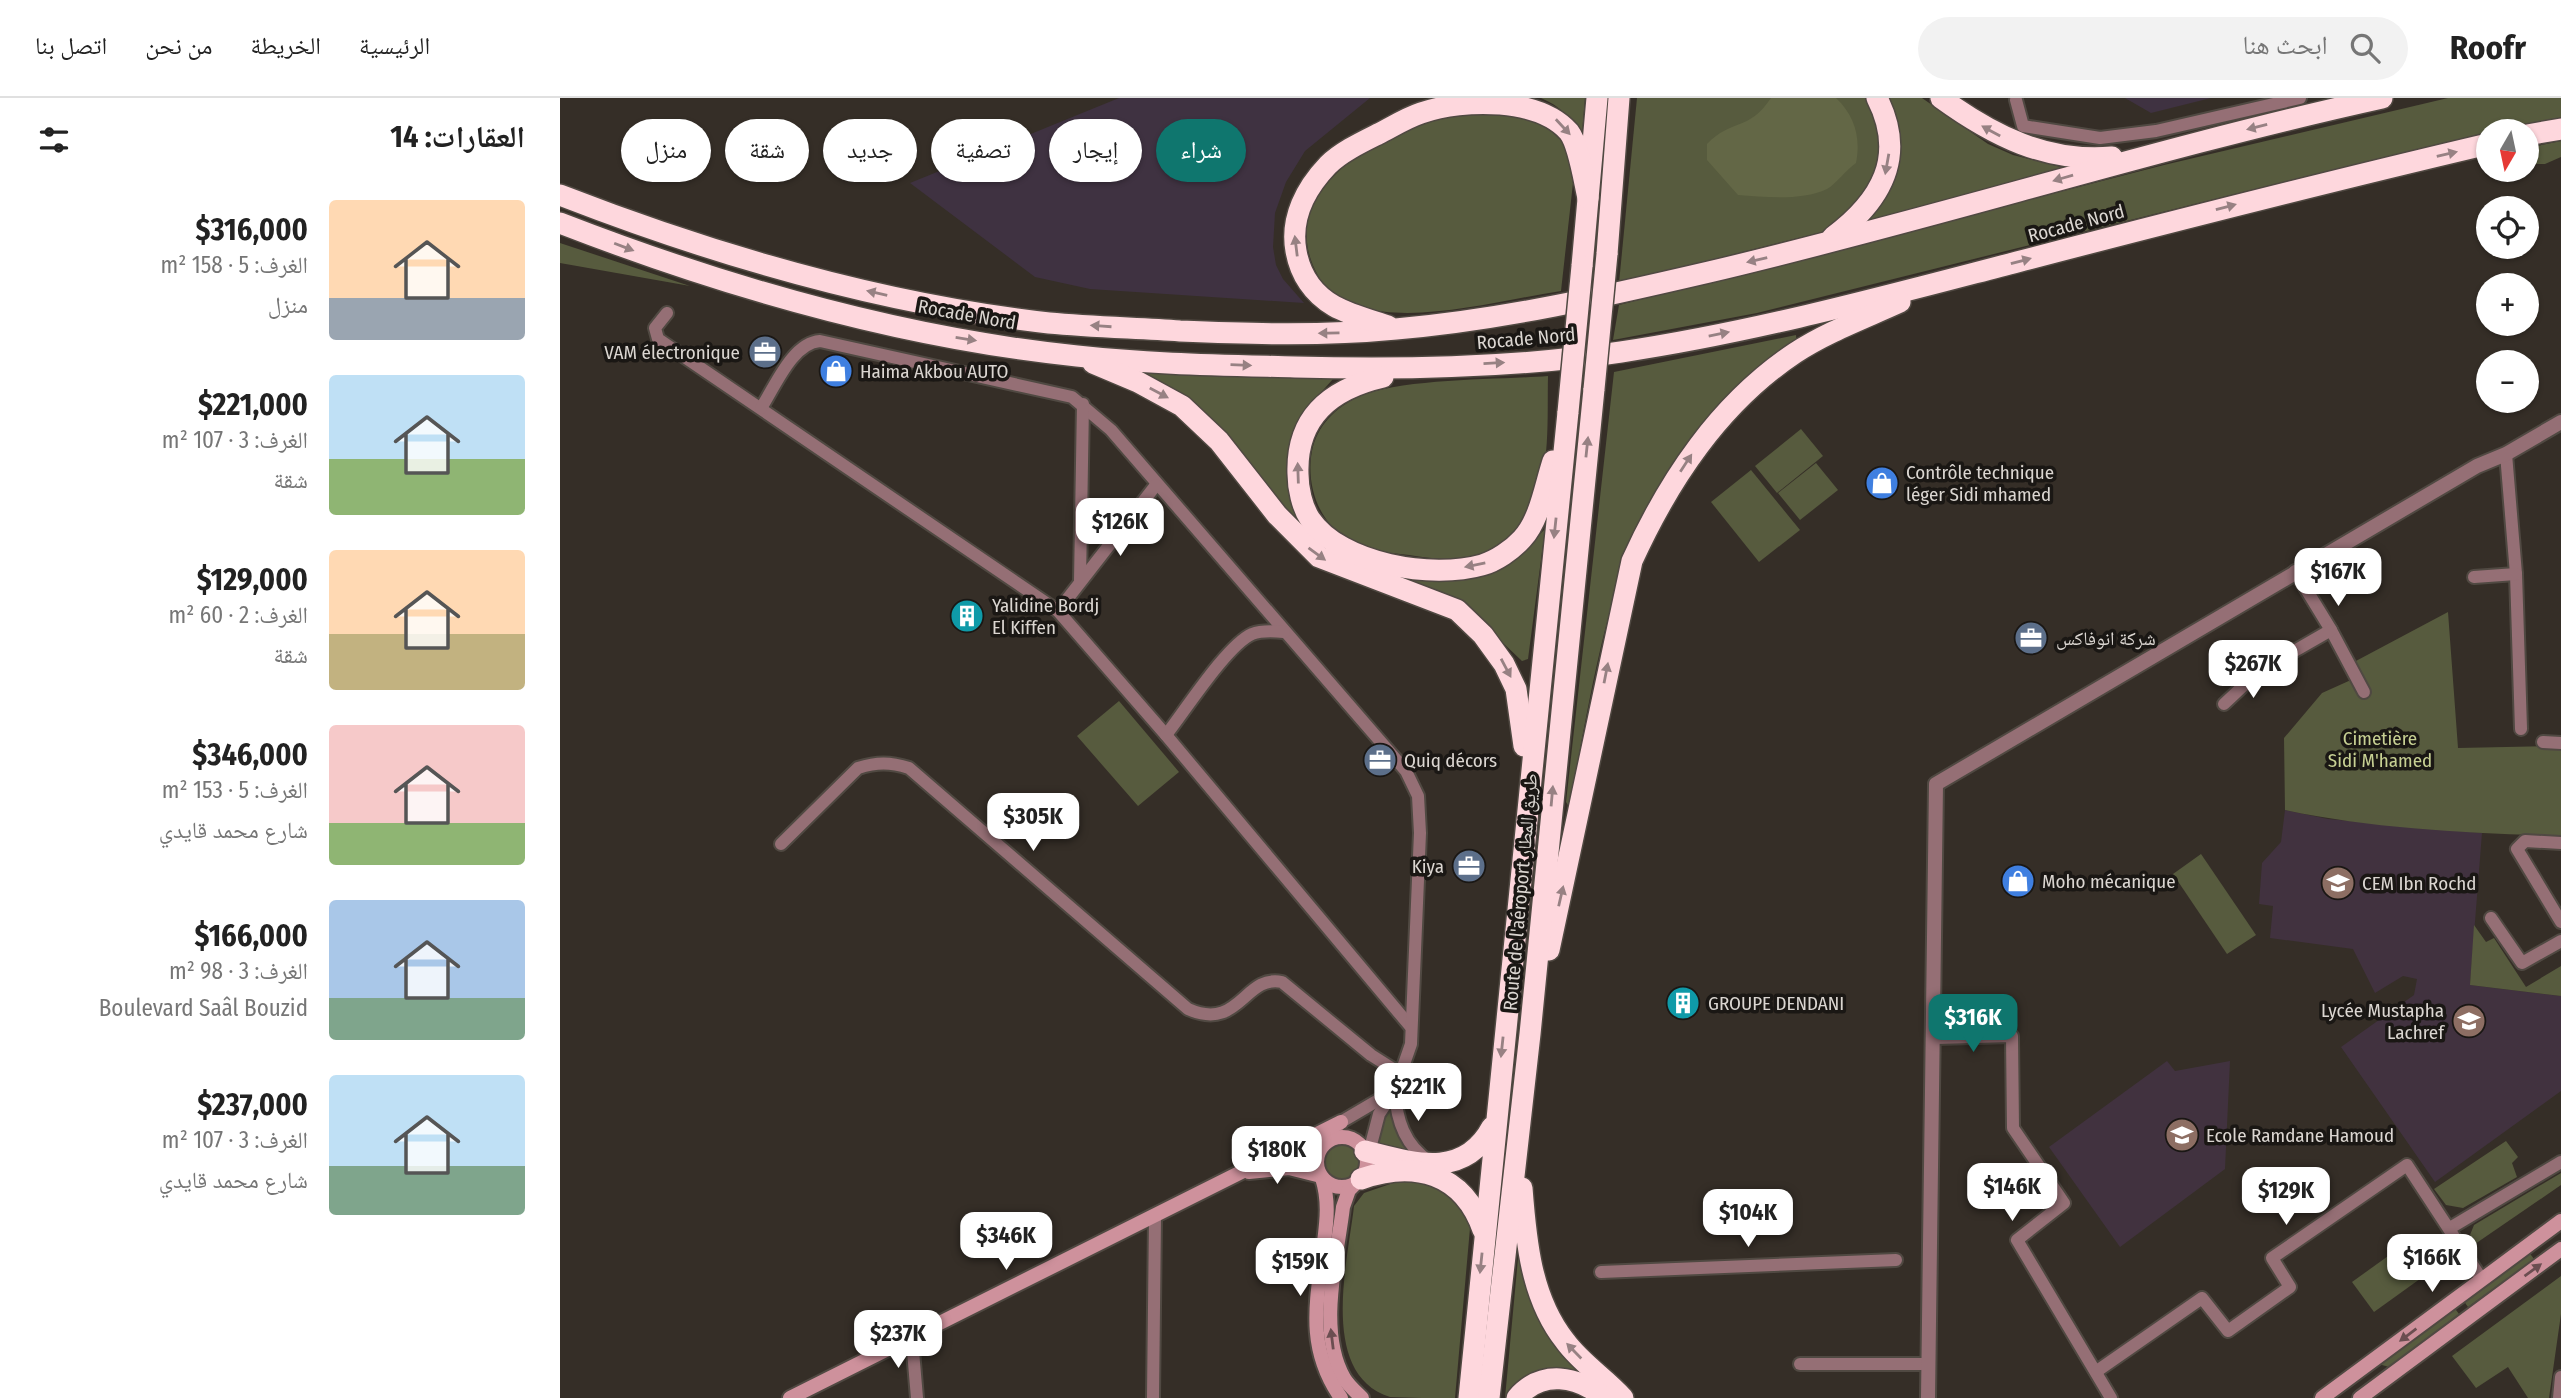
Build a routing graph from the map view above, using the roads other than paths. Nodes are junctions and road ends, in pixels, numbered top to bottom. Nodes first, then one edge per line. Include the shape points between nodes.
1 (1597, 98) edge
2 (1877, 98) edge
3 (1941, 98) edge
4 (2300, 98) edge
5 (2382, 98) edge
6 (2016, 100) dead end
7 (1619, 103) edge
8 (2561, 129) edge
9 (2539, 133) edge
10 (2476, 147) edge
11 (2152, 153) junction
12 (560, 195) edge
13 (1588, 198) junction
14 (560, 223) edge
15 (1824, 245) junction
16 (1955, 278) junction
17 (667, 313) dead end
18 (1397, 329) junction
19 (1075, 356) junction
20 (1425, 368) junction
21 (1083, 404) junction
22 (761, 408) junction
23 (1568, 412) junction
24 (2561, 422) edge
25 (2506, 454) junction
26 (1156, 485) junction
27 (2295, 571) junction
28 (2516, 574) junction
29 (2474, 578) dead end
30 (1080, 581) junction
31 (1058, 611) junction
32 (2331, 629) junction
33 (1284, 632) junction
34 (2364, 692) dead end
35 (2224, 704) dead end
36 (2521, 729) dead end
37 (1167, 735) junction
38 (2543, 742) dead end
39 (2561, 743) edge
40 (1528, 787) junction
41 (2561, 843) edge
42 (781, 844) dead end
43 (2491, 918) dead end
44 (2561, 922) edge
45 (2561, 941) edge
46 (1410, 1026) junction
47 (1530, 1034) junction
48 (1934, 1038) junction
49 (1401, 1074) junction
50 (1395, 1090) junction
51 (1341, 1122) junction
52 (1494, 1122) junction
53 (1518, 1136) junction
54 (1330, 1141) junction
55 (1299, 1142) junction
56 (1430, 1162) junction
57 (2561, 1162) edge
58 (1363, 1165) junction
59 (1237, 1174) junction
60 (1321, 1177) junction
61 (1155, 1217) junction
62 (2561, 1221) edge
63 (2450, 1228) junction
64 (1484, 1231) junction
65 (2561, 1249) edge
66 (1896, 1260) dead end
67 (1601, 1272) dead end
68 (2481, 1278) junction
69 (912, 1339) junction
70 (1800, 1364) dead end
71 (1927, 1364) junction
72 (2368, 1365) junction
73 (2097, 1371) junction
74 (2561, 1377) edge
75 (2381, 1382) junction
76 (808, 1393) edge
77 (790, 1398) edge
78 (917, 1398) edge
79 (1153, 1398) edge
80 (1340, 1398) edge
81 (1362, 1398) edge
82 (1469, 1398) edge
83 (1489, 1398) edge
84 (1517, 1398) edge
85 (1605, 1398) edge
86 (1623, 1398) edge
87 (1928, 1398) edge
88 (2111, 1398) edge
89 (2322, 1398) edge
90 (2360, 1398) edge
91 (2559, 1398) edge

1 - 13 highway
2 -> 15 highway via 1890,141 1883,181 1868,207
11 -> 3 highway via 2065,157 2029,148 1992,132
4 - 6 street via 2156,131 2100,138 2023,126
5 -> 11 highway, Rocade Nord
47 -> 7 highway, Route de l'aéroport طريق المطار, bridge
8 - 9 highway
16 -> 10 highway, Rocade Nord
11 -> 15 highway, Rocade Nord
18 -> 12 highway, Rocade Nord via 1215,332 1051,323 977,312 796,274
18 -> 13 highway via 1333,305 1313,290 1298,264 1296,218 1308,190 1330,163 1420,113 1511,99 1547,111 1570,132
13 - 23 highway, bridge
14 -> 19 highway, Rocade Nord via 640,254 828,309 952,337
15 -> 18 highway, Rocade Nord via 1522,313
20 -> 16 highway, Rocade Nord via 1619,352 1802,316
47 -> 16 highway via 1626,585 1657,507 1698,444 1745,393 1795,353
17 - 22 street via 655,328 658,339
19 -> 20 highway, Rocade Nord via 1240,366
19 -> 40 highway via 1182,406 1219,441 1277,515 1319,557 1457,610 1497,654 1516,689
23 -> 20 highway via 1537,512 1524,538 1483,565 1411,568 1379,562 1336,544 1310,519 1298,487 1297,454 1304,428 1327,401 1353,384
21 - 22 street via 1053,391 810,341
21 - 26 street
21 - 30 street
22 - 31 street
23 -> 40 highway, Route de l'aéroport طريق المطار
24 - 25 street
25 - 27 street via 2477,466
25 - 28 street
26 - 30 street
26 - 33 street
27 - 32 street
27 - 48 street via 1936,783
28 - 29 street
28 - 36 street
30 - 31 street
31 - 37 street
32 - 34 street
32 - 35 street via 2258,672
33 - 37 street via 1251,634 1234,646
33 - 46 street via 1415,784 1420,833
37 - 46 street
38 - 39 street
40 -> 52 highway, Route de l'aéroport طريق المطار
41 - 44 street via 2525,841 2517,852
42 - 49 street via 858,768 892,762 909,768 1188,1009 1204,1016 1220,1013 1232,1009 1260,984 1282,982
43 - 45 street via 2522,963
46 - 49 street via 1411,1044
47 - 53 highway, Route de l'aéroport طريق المطار
48 - 71 street
48 - 73 street via 2012,1037 2013,1128 2064,1203 2017,1240
49 - 50 street
50 - 51 street
50 - 56 street via 1397,1116 1407,1140
50 - 58 street via 1379,1114
51 - 54 street
51 - 55 main road
52 - 56 highway via 1479,1148 1465,1158
52 - 64 highway, Route de l'aéroport طريق المطار
53 - 83 highway, Route de l'aéroport طريق المطار
86 -> 53 highway via 1565,1342 1541,1299 1528,1252
54 - 55 main road
54 - 58 main road via 1355,1141
54 - 60 main road via 1317,1162
55 - 59 main road
56 - 58 highway
57 - 63 street
58 - 60 main road via 1334,1186
58 - 64 highway via 1440,1177 1463,1193
81 -> 58 main road via 1344,1379 1332,1349 1330,1321 1344,1199
59 - 60 main road via 1289,1168
59 - 61 main road
60 - 80 main road via 1328,1213 1316,1331 1325,1374
61 - 69 main road
61 - 79 street
62 - 68 main road
63 - 68 street
63 - 73 street via 2407,1165 2272,1258 2290,1287 2228,1331 2202,1298
64 -> 82 highway, Route de l'aéroport طريق المطار
75 -> 65 main road
66 - 67 street
68 -> 72 main road
69 - 76 main road
69 - 78 street
70 - 71 street
71 - 87 street
72 - 75 main road
72 - 89 main road
73 - 88 street
74 - 91 street
75 - 90 main road
76 - 77 main road
84 - 85 highway via 1541,1379 1560,1378 1584,1383

